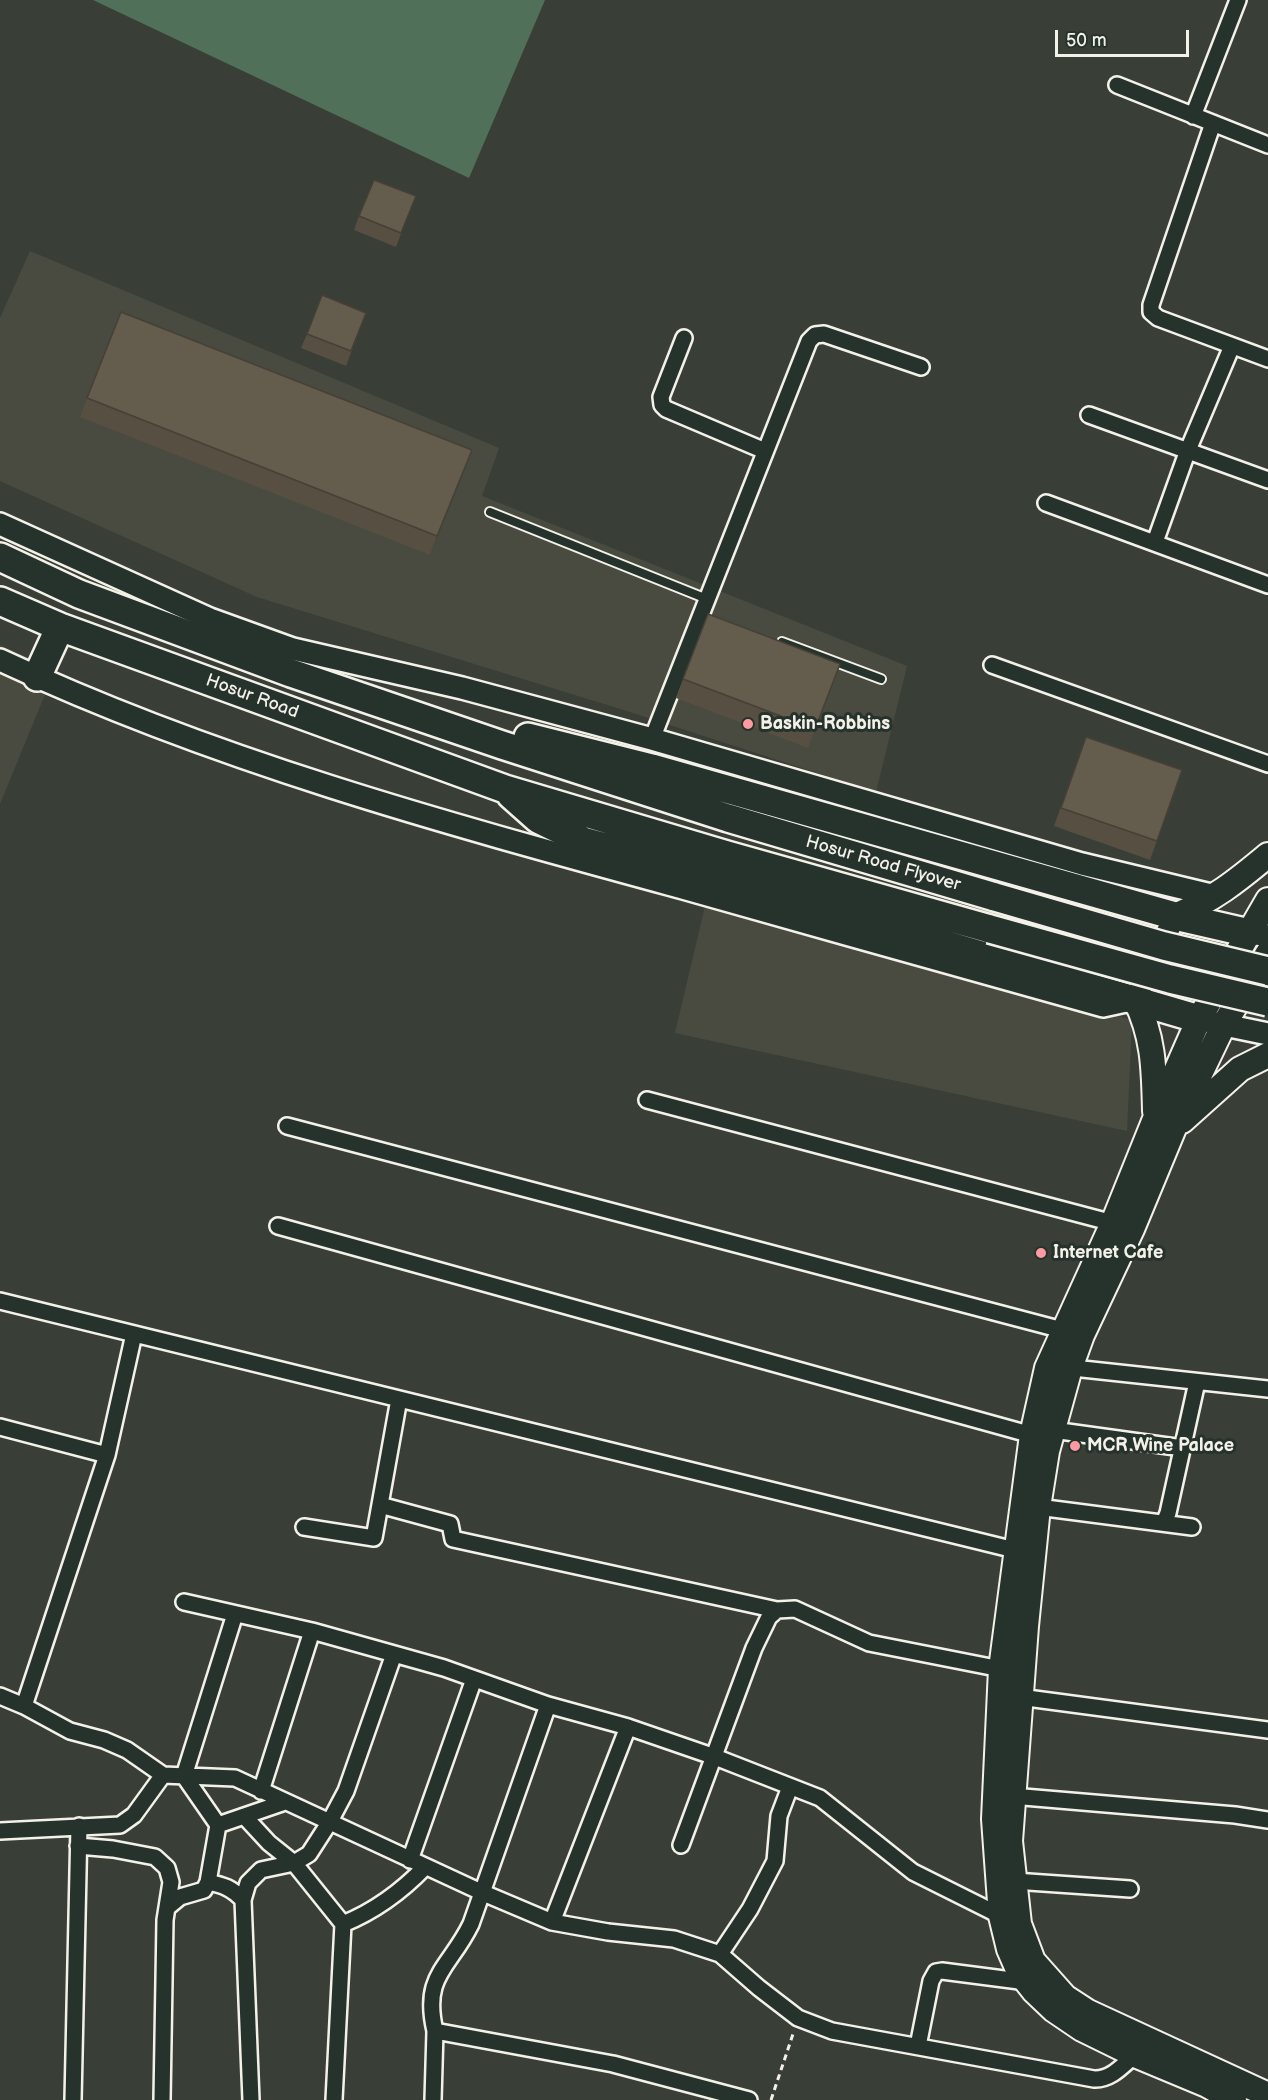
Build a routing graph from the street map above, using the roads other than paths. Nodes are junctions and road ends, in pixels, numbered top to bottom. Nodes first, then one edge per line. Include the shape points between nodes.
1 (1238, 0) edge
2 (1117, 85) dead end
3 (1193, 116) junction
4 (1213, 123) junction
5 (1268, 145) edge
6 (684, 338) dead end
7 (1232, 346) junction
8 (1268, 359) edge
9 (921, 367) dead end
10 (1089, 415) dead end
11 (1188, 450) junction
12 (765, 451) junction
13 (1268, 480) edge
14 (1046, 504) dead end
15 (490, 512) dead end
16 (0, 524) edge
17 (1155, 542) junction
18 (0, 557) edge
19 (1268, 585) edge
20 (0, 601) edge
21 (708, 609) junction
22 (60, 627) junction
23 (769, 637) edge
24 (0, 660) edge
25 (992, 665) dead end
26 (37, 677) junction
27 (881, 679) dead end
28 (652, 739) junction
29 (502, 745) junction
30 (1268, 764) edge
31 (505, 789) junction
32 (1268, 855) edge
33 (1080, 876) junction
34 (1215, 896) junction
35 (1268, 900) edge
36 (1175, 916) junction
37 (1258, 934) edge
38 (1268, 953) edge
39 (1268, 971) edge
40 (1135, 999) junction
41 (1268, 1002) edge
42 (1211, 1022) junction
43 (1268, 1034) edge
44 (1268, 1056) edge
45 (647, 1100) dead end
46 (1165, 1123) junction
47 (287, 1126) dead end
48 (1113, 1223) junction
49 (278, 1227) dead end
50 (0, 1301) edge
51 (1074, 1333) junction
52 (134, 1334) junction
53 (1060, 1365) junction
54 (1197, 1382) junction
55 (1268, 1389) edge
56 (399, 1399) junction
57 (0, 1427) edge
58 (1042, 1432) junction
59 (1183, 1448) junction
60 (107, 1455) junction
61 (380, 1505) junction
62 (1038, 1508) junction
63 (1164, 1523) junction
64 (304, 1527) dead end
65 (1192, 1527) dead end
66 (1025, 1552) junction
67 (184, 1602) dead end
68 (777, 1610) junction
69 (235, 1614) junction
70 (312, 1631) junction
71 (394, 1654) junction
72 (1001, 1669) junction
73 (474, 1678) junction
74 (0, 1696) edge
75 (1011, 1696) junction
76 (548, 1705) junction
77 (24, 1706) junction
78 (628, 1727) junction
79 (1268, 1730) edge
80 (715, 1757) junction
81 (164, 1776) junction
82 (184, 1776) junction
83 (790, 1787) junction
84 (261, 1791) junction
85 (1012, 1796) junction
86 (285, 1802) junction
87 (244, 1816) junction
88 (1268, 1820) edge
89 (329, 1823) junction
90 (218, 1825) junction
91 (79, 1826) junction
92 (0, 1830) edge
93 (681, 1845) dead end
94 (78, 1846) junction
95 (410, 1860) junction
96 (294, 1863) junction
97 (425, 1867) junction
98 (1014, 1881) junction
99 (208, 1882) junction
100 (1130, 1889) dead end
101 (481, 1892) junction
102 (243, 1900) junction
103 (168, 1907) junction
104 (1001, 1916) junction
105 (552, 1922) junction
106 (343, 1924) junction
107 (720, 1954) junction
108 (1027, 1982) junction
109 (435, 2031) junction
110 (918, 2046) junction
111 (1135, 2055) junction
112 (1206, 2084) edge
113 (1268, 2095) edge
114 (74, 2100) edge
115 (162, 2100) edge
116 (251, 2100) edge
117 (334, 2100) edge
118 (433, 2100) edge
119 (748, 2100) edge
120 (1234, 2100) edge

1 - 3 street
2 - 3 street
3 - 4 street
4 - 5 street
4 - 7 street via 1151,312
6 - 12 street via 661,397 662,405
7 - 8 street
7 - 11 street
9 - 12 street via 824,334 815,335 809,341
10 - 11 street
11 - 13 street
11 - 17 street
12 - 21 street
14 - 17 street
15 - 21 lane
16 - 28 street via 210,619 293,649 462,688
17 - 19 street
18 - 29 highway, Hosur Road via 101,602 291,673
20 - 22 highway, Hosur Road
21 - 28 street
22 - 26 highway
22 - 31 highway, Hosur Road
23 - 27 lane
24 - 26 street
25 - 30 street
26 - 40 street via 147,724 336,789 526,846 1103,1006
28 - 33 street
29 - 33 highway via 521,736
29 - 39 highway, Hosur Road Flyover, bridge via 728,818 995,897 1164,946
31 - 40 highway via 538,819 583,841
31 - 41 highway, Hosur Road Flyover, bridge via 990,929
32 - 34 main road
33 - 34 street
33 - 36 highway
34 - 36 main road
35 - 37 main road
36 - 37 highway
36 - 40 street
37 - 42 main road
38 - 42 main road
40 - 42 highway
40 - 46 main road via 1144,1017
42 - 43 street
42 - 46 main road
44 - 46 main road via 1240,1069
45 - 48 street
46 - 48 main road
46 - 51 main road via 1132,1228
47 - 51 street
48 - 51 main road
49 - 58 street
50 - 52 street
51 - 53 main road
52 - 56 street
52 - 60 street
53 - 54 street
53 - 58 main road
54 - 55 street
54 - 59 street
56 - 61 street
56 - 66 street
57 - 60 street
58 - 59 street
58 - 62 main road via 1047,1451
58 - 66 main road
59 - 63 street
60 - 77 street
61 - 64 street via 374,1538
61 - 68 street via 450,1524 453,1539
62 - 63 street
62 - 66 main road
63 - 65 street
66 - 72 main road
66 - 75 main road
67 - 69 street
68 - 72 street via 795,1609 869,1643
68 - 80 street via 769,1617 754,1648
69 - 70 street
69 - 82 street
70 - 71 street
70 - 84 street
71 - 73 street
71 - 89 street via 345,1791
72 - 75 main road
73 - 76 street
73 - 95 street
74 - 77 street
75 - 79 street
75 - 85 main road
75 - 104 main road via 994,1819
76 - 78 street
76 - 101 street
77 - 81 street via 70,1731 127,1750
78 - 80 street
78 - 105 street
80 - 83 street
80 - 93 street
81 - 82 street
81 - 91 street via 127,1821 120,1825
82 - 84 street via 235,1778
82 - 90 street
83 - 104 street via 820,1798 914,1872
83 - 107 street via 779,1816 775,1861
84 - 86 street
85 - 88 street
85 - 98 main road via 1010,1841
86 - 87 street
86 - 89 street
87 - 90 street
87 - 96 street
89 - 95 street
89 - 96 street via 309,1854
90 - 99 street
91 - 92 street
91 - 94 street
94 - 103 street via 155,1857 167,1868 171,1882
94 - 114 street
95 - 97 street
96 - 102 street via 261,1870 248,1883
96 - 106 street
97 - 101 street
97 - 106 street via 382,1905
98 - 100 street
98 - 112 main road via 1019,1924 1033,1961 1065,1997
99 - 102 street via 234,1890
99 - 103 street via 204,1890 180,1897
101 - 105 street
101 - 109 street via 462,1942 436,1978 430,2000
102 - 116 street
103 - 115 street
104 - 108 main road via 1009,1950
105 - 107 street via 674,1939
106 - 117 street
107 - 110 street via 798,2018 832,2031
108 - 110 street via 936,1972 930,1981
108 - 111 main road via 1054,2010 1082,2029
109 - 118 street
109 - 119 street via 613,2064
110 - 111 street via 1103,2079
111 - 112 main road
112 - 113 main road via 1230,2079
112 - 120 main road

